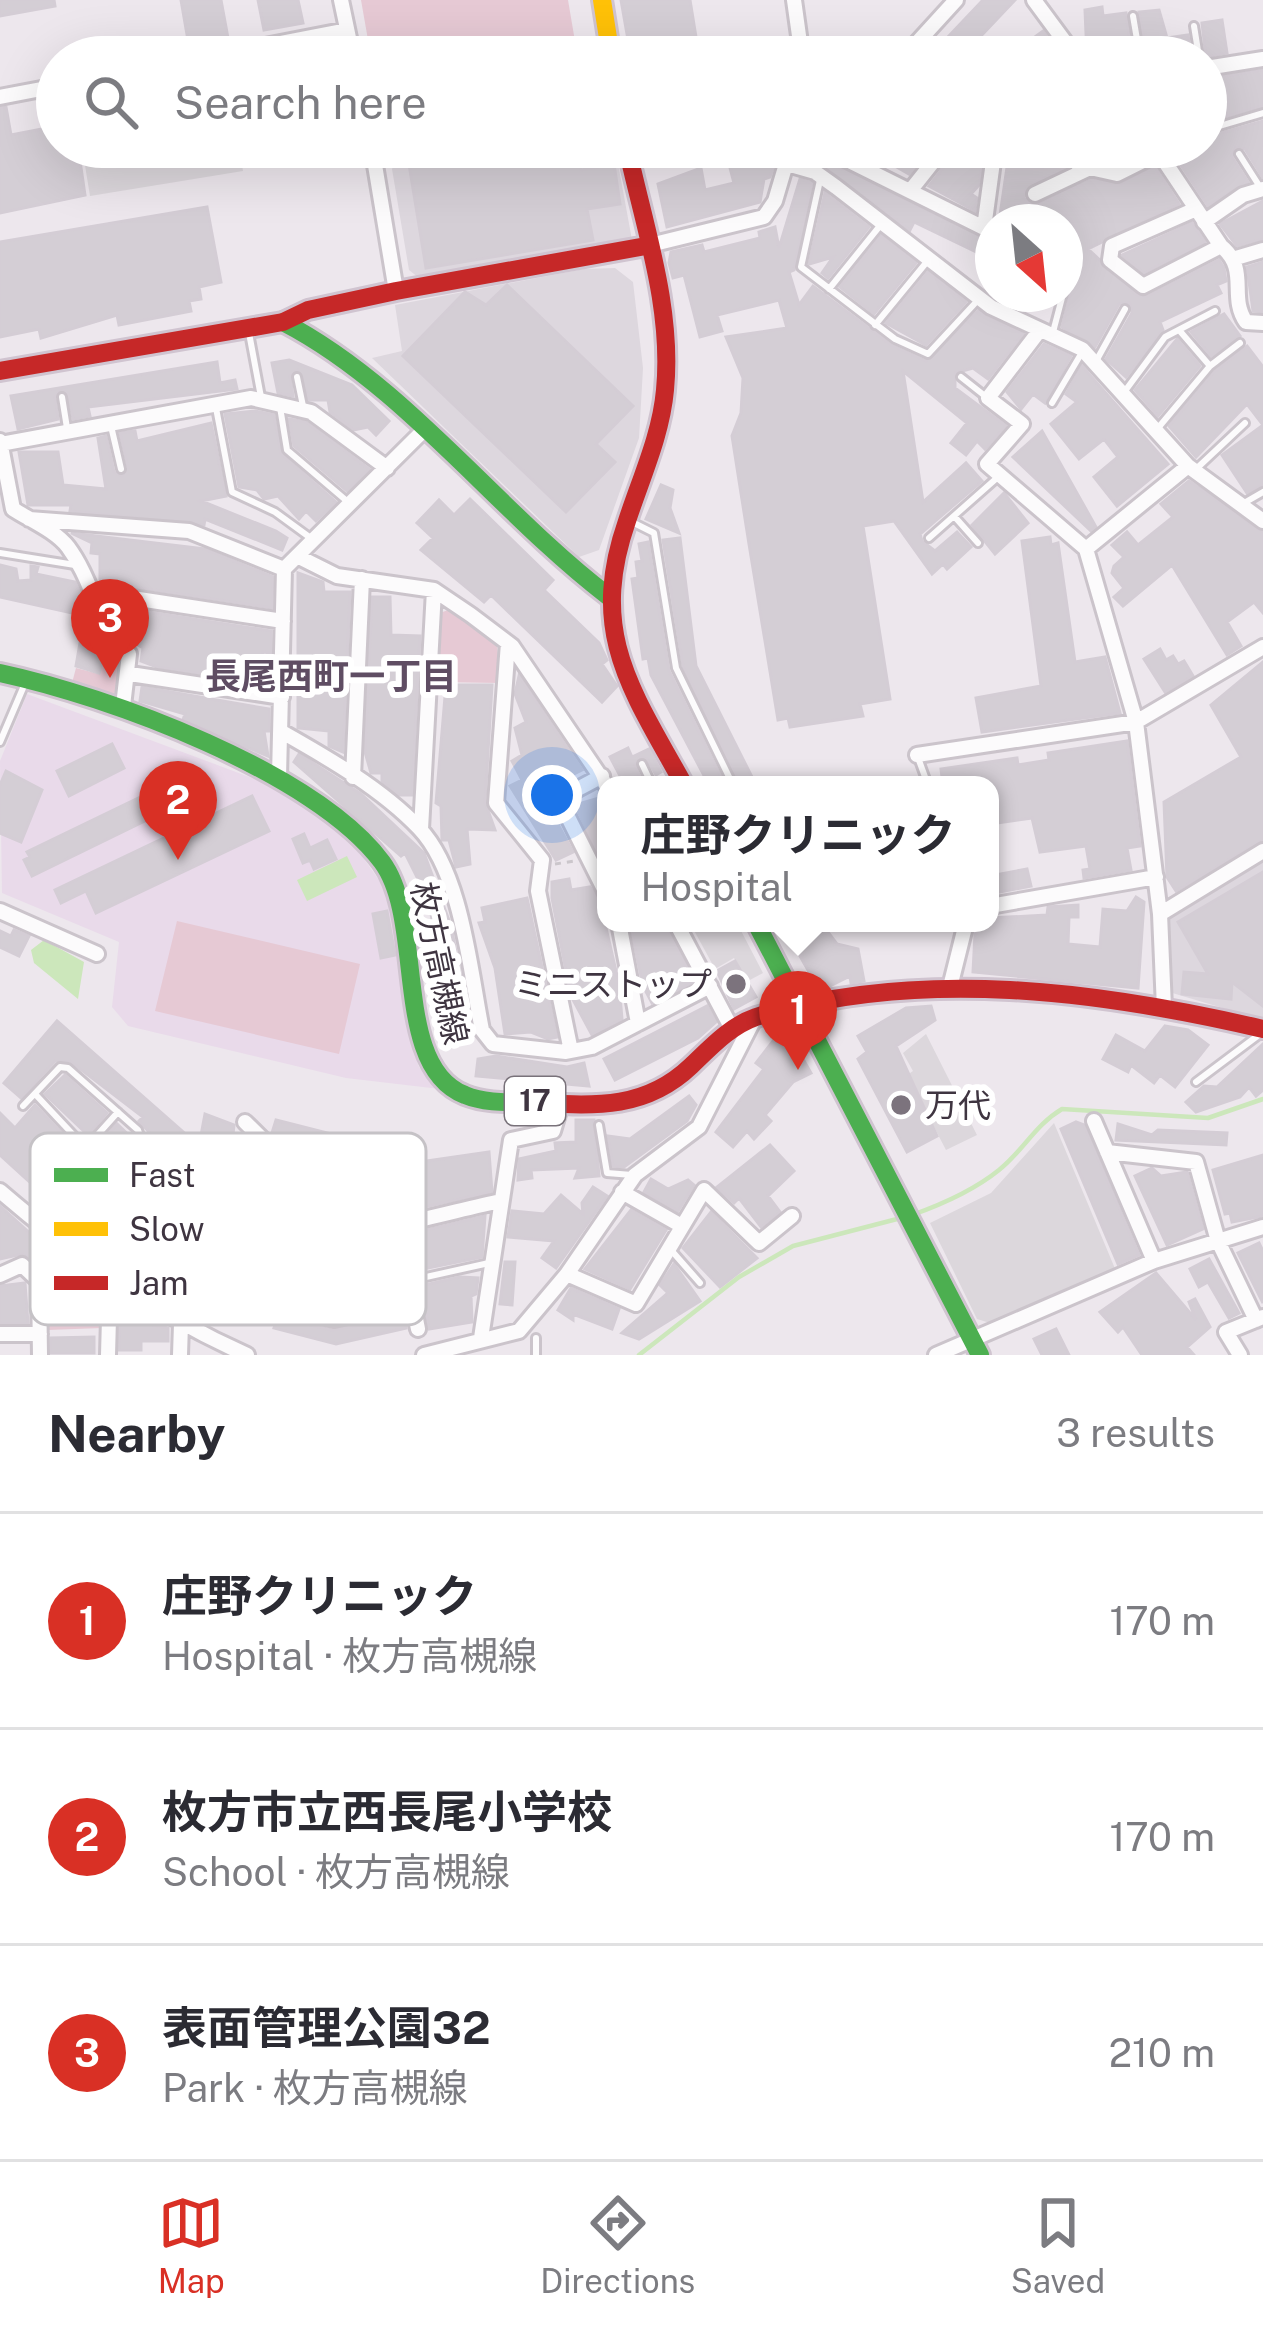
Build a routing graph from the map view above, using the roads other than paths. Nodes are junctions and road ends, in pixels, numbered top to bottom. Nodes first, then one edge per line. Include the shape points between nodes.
1 (341, 0) edge
2 (602, 0) edge
3 (794, 0) edge
4 (956, 0) edge
5 (1034, 0) edge
6 (1133, 16) dead end
7 (1194, 26) dead end
8 (347, 30) junction
9 (316, 36) edge
10 (348, 36) edge
11 (608, 36) edge
12 (799, 36) edge
13 (923, 36) edge
14 (1061, 36) edge
15 (1136, 36) edge
16 (1196, 36) edge
17 (1263, 59) edge
18 (1227, 65) edge
19 (36, 90) edge
20 (0, 97) edge
21 (1263, 113) edge
22 (1227, 124) edge
23 (1239, 154) dead end
24 (376, 168) edge
25 (631, 168) edge
26 (786, 168) edge
27 (798, 168) edge
28 (863, 168) edge
29 (928, 168) edge
30 (993, 168) edge
31 (1076, 168) edge
32 (1088, 168) edge
33 (1094, 168) edge
34 (1127, 168) edge
35 (1169, 168) edge
36 (1078, 173) junction
37 (821, 176) junction
38 (1262, 189) edge
39 (910, 191) junction
40 (1035, 194) dead end
41 (991, 204) edge
42 (1200, 215) junction
43 (883, 222) junction
44 (975, 223) edge
45 (646, 246) junction
46 (1221, 246) junction
47 (1263, 250) edge
48 (1235, 257) junction
49 (931, 258) junction
50 (829, 289) junction
51 (396, 291) junction
52 (975, 293) edge
53 (975, 302) edge
54 (1125, 309) dead end
55 (1215, 311) dead end
56 (1008, 312) edge
57 (1055, 312) edge
58 (283, 322) junction
59 (1263, 323) edge
60 (875, 325) junction
61 (248, 326) junction
62 (1179, 330) junction
63 (1046, 333) junction
64 (1240, 343) dead end
65 (1083, 351) junction
66 (1095, 363) junction
67 (1210, 365) junction
68 (0, 371) edge
69 (297, 377) dead end
70 (961, 377) dead end
71 (1123, 394) junction
72 (62, 397) dead end
73 (988, 398) junction
74 (262, 400) junction
75 (1052, 403) dead end
76 (280, 404) junction
77 (216, 405) junction
78 (304, 410) junction
79 (1245, 423) dead end
80 (111, 424) junction
81 (425, 428) junction
82 (68, 431) junction
83 (1156, 431) junction
84 (0, 443) edge
85 (974, 453) dead end
86 (387, 468) junction
87 (1191, 468) junction
88 (121, 469) dead end
89 (993, 469) junction
90 (4, 489) edge
91 (1263, 492) edge
92 (1244, 503) junction
93 (351, 505) junction
94 (954, 516) junction
95 (29, 519) junction
96 (630, 521) junction
97 (1263, 521) edge
98 (929, 538) dead end
99 (315, 542) junction
100 (978, 543) dead end
101 (1085, 549) junction
102 (0, 554) edge
103 (299, 557) junction
104 (79, 565) junction
105 (284, 569) junction
106 (362, 579) junction
107 (434, 590) junction
108 (93, 592) junction
109 (608, 596) junction
110 (283, 621) junction
111 (508, 643) junction
112 (1263, 647) edge
113 (0, 673) edge
114 (130, 674) junction
115 (27, 678) junction
116 (282, 697) junction
117 (123, 706) junction
118 (1136, 722) junction
119 (282, 732) junction
120 (0, 742) edge
121 (917, 755) joint
122 (642, 764) dead end
123 (279, 776) junction
124 (601, 776) edge
125 (648, 776) edge
126 (676, 776) edge
127 (730, 776) edge
128 (925, 776) edge
129 (353, 777) junction
130 (597, 784) edge
131 (422, 830) junction
132 (1263, 851) edge
133 (597, 876) edge
134 (1156, 877) junction
135 (999, 904) edge
136 (0, 911) edge
137 (1160, 914) junction
138 (621, 932) edge
139 (681, 932) edge
140 (761, 932) edge
141 (964, 932) edge
142 (97, 954) dead end
143 (710, 986) junction
144 (950, 987) junction
145 (800, 1008) junction
146 (1164, 1008) junction
147 (755, 1017) junction
148 (638, 1023) junction
149 (732, 1028) junction
150 (1263, 1029) edge
151 (571, 1051) junction
152 (1196, 1082) dead end
153 (35, 1094) junction
154 (562, 1101) junction
155 (23, 1106) dead end
156 (118, 1112) junction
157 (1094, 1121) dead end
158 (245, 1123) dead end
159 (599, 1125) dead end
160 (72, 1133) edge
161 (99, 1133) edge
162 (139, 1133) edge
163 (255, 1133) edge
164 (1107, 1152) junction
165 (635, 1175) junction
166 (0, 1191) edge
167 (622, 1192) junction
168 (501, 1201) junction
169 (30, 1216) edge
170 (426, 1216) edge
171 (792, 1216) dead end
172 (680, 1225) junction
173 (1263, 1227) edge
174 (1219, 1241) junction
175 (668, 1246) junction
176 (1154, 1261) junction
177 (492, 1262) junction
178 (30, 1272) edge
179 (567, 1274) junction
180 (0, 1275) edge
181 (426, 1277) edge
182 (700, 1283) dead end
183 (1259, 1318) edge
184 (40, 1325) edge
185 (109, 1325) edge
186 (183, 1325) edge
187 (417, 1325) edge
188 (418, 1329) dead end
189 (0, 1334) edge
190 (40, 1334) junction
191 (481, 1338) junction
192 (536, 1338) dead end
193 (976, 1347) edge
194 (40, 1355) edge
195 (108, 1355) edge
196 (247, 1355) edge
197 (424, 1355) edge
198 (536, 1355) edge
199 (936, 1355) edge
200 (1240, 1355) edge

1 - 8 street
2 - 11 street
3 - 12 street
4 - 13 street
5 - 14 street
6 - 15 lane
7 - 16 lane
8 - 9 street
8 - 10 street
17 - 18 street
19 - 20 street
21 - 22 lane
23 - 38 lane
24 - 51 street
25 - 45 street
26 - 45 street via 764,217
27 - 37 street
28 - 39 street
29 - 39 street
30 - 41 street
31 - 36 lane
32 - 36 street
33 - 34 street
35 - 42 street
36 - 40 street
37 - 43 street
37 - 50 lane via 801,267
38 - 42 street
39 - 44 street
42 - 46 street
42 - 46 street via 1112,246 1110,260 1143,286
43 - 49 street
43 - 50 lane
45 - 51 street
45 - 96 street via 664,330 665,392
46 - 48 street
47 - 48 street
48 - 59 street via 1239,312 1246,322
49 - 52 street
49 - 60 lane
50 - 60 lane
51 - 58 street
53 - 60 lane via 928,354
54 - 66 lane
55 - 62 lane
56 - 63 street
57 - 63 lane
58 - 61 street
58 - 81 street via 335,349
61 - 68 street
61 - 74 lane
62 - 67 lane
62 - 71 lane
63 - 65 street
63 - 73 street
64 - 67 lane
65 - 66 street
65 - 75 lane
66 - 71 street
67 - 83 lane
69 - 78 lane
70 - 73 lane
71 - 83 street
72 - 82 lane
73 - 89 street via 1022,424
74 - 76 street
74 - 77 street
76 - 78 street
76 - 93 lane via 286,450
77 - 80 street
77 - 99 lane via 232,492
78 - 86 street
79 - 87 lane
80 - 82 street
80 - 88 lane
81 - 86 street
81 - 109 street
82 - 84 street
83 - 87 street
84 - 90 street
85 - 89 lane
86 - 93 street
87 - 92 street
87 - 101 street
89 - 94 lane
89 - 101 street
90 - 95 street
91 - 92 lane
92 - 97 street
93 - 99 street
94 - 98 lane
94 - 100 lane
95 - 104 street via 65,543
95 - 105 street via 189,531
96 - 109 street
96 - 127 lane via 654,533 676,668
99 - 103 street
101 - 118 street
102 - 104 lane
103 - 105 street
103 - 106 street via 337,577
104 - 108 street
105 - 110 street
106 - 107 street
106 - 129 street
107 - 111 street
107 - 131 street
108 - 110 street
108 - 114 street via 108,635 129,654
109 - 126 street via 614,634
110 - 116 street
111 - 124 street
111 - 151 street via 496,802 542,865 538,891
112 - 118 street
113 - 115 street, 枚方高槻線 / 17
114 - 116 street
114 - 117 street
115 - 117 street, 枚方高槻線 / 17
115 - 120 lane
116 - 119 street
117 - 123 street, 枚方高槻線 / 17
118 - 121 street
118 - 134 street
119 - 123 street
119 - 129 street
121 - 128 lane
122 - 125 lane
123 - 154 street, 枚方高槻線 / 17 via 326,808 383,862 400,890 420,1035 447,1085 499,1102
129 - 131 street
130 - 133 street via 559,800
131 - 151 street via 455,896 482,1030 493,1044
132 - 137 street
134 - 135 street
134 - 137 street
136 - 142 street
137 - 146 street
138 - 148 street
139 - 143 street
140 - 145 street
141 - 144 street
143 - 148 street
143 - 149 street
144 - 145 street, 枚方高槻線 / 17
144 - 146 street, 枚方高槻線 / 17
145 - 147 street, 枚方高槻線 / 17
145 - 193 street
146 - 150 street, 枚方高槻線 / 17
147 - 149 street, 枚方高槻線 / 17
147 - 165 street via 699,1127
148 - 151 street
149 - 154 street, 枚方高槻線 / 17 via 651,1096 605,1106
150 - 152 lane
153 - 155 lane
153 - 156 lane via 68,1068
153 - 160 lane
154 - 168 street via 553,1131 512,1140
156 - 161 lane
156 - 162 lane
157 - 164 street
158 - 163 street
159 - 165 lane via 607,1173
164 - 174 street via 1196,1162
164 - 176 street
165 - 167 street
166 - 169 street
167 - 172 street
167 - 179 street
168 - 170 street
168 - 177 street
171 - 172 street via 759,1243 704,1190
172 - 175 street
173 - 174 street
174 - 176 street
174 - 183 street
175 - 179 street via 636,1304
175 - 182 lane
176 - 193 street
177 - 181 lane
177 - 191 street
178 - 180 street via 22,1265
179 - 191 street via 519,1331
183 - 200 street via 1226,1332
184 - 190 street
185 - 195 street
186 - 196 street
187 - 188 street
189 - 190 street
190 - 194 street
191 - 197 street
192 - 198 lane
193 - 199 street

